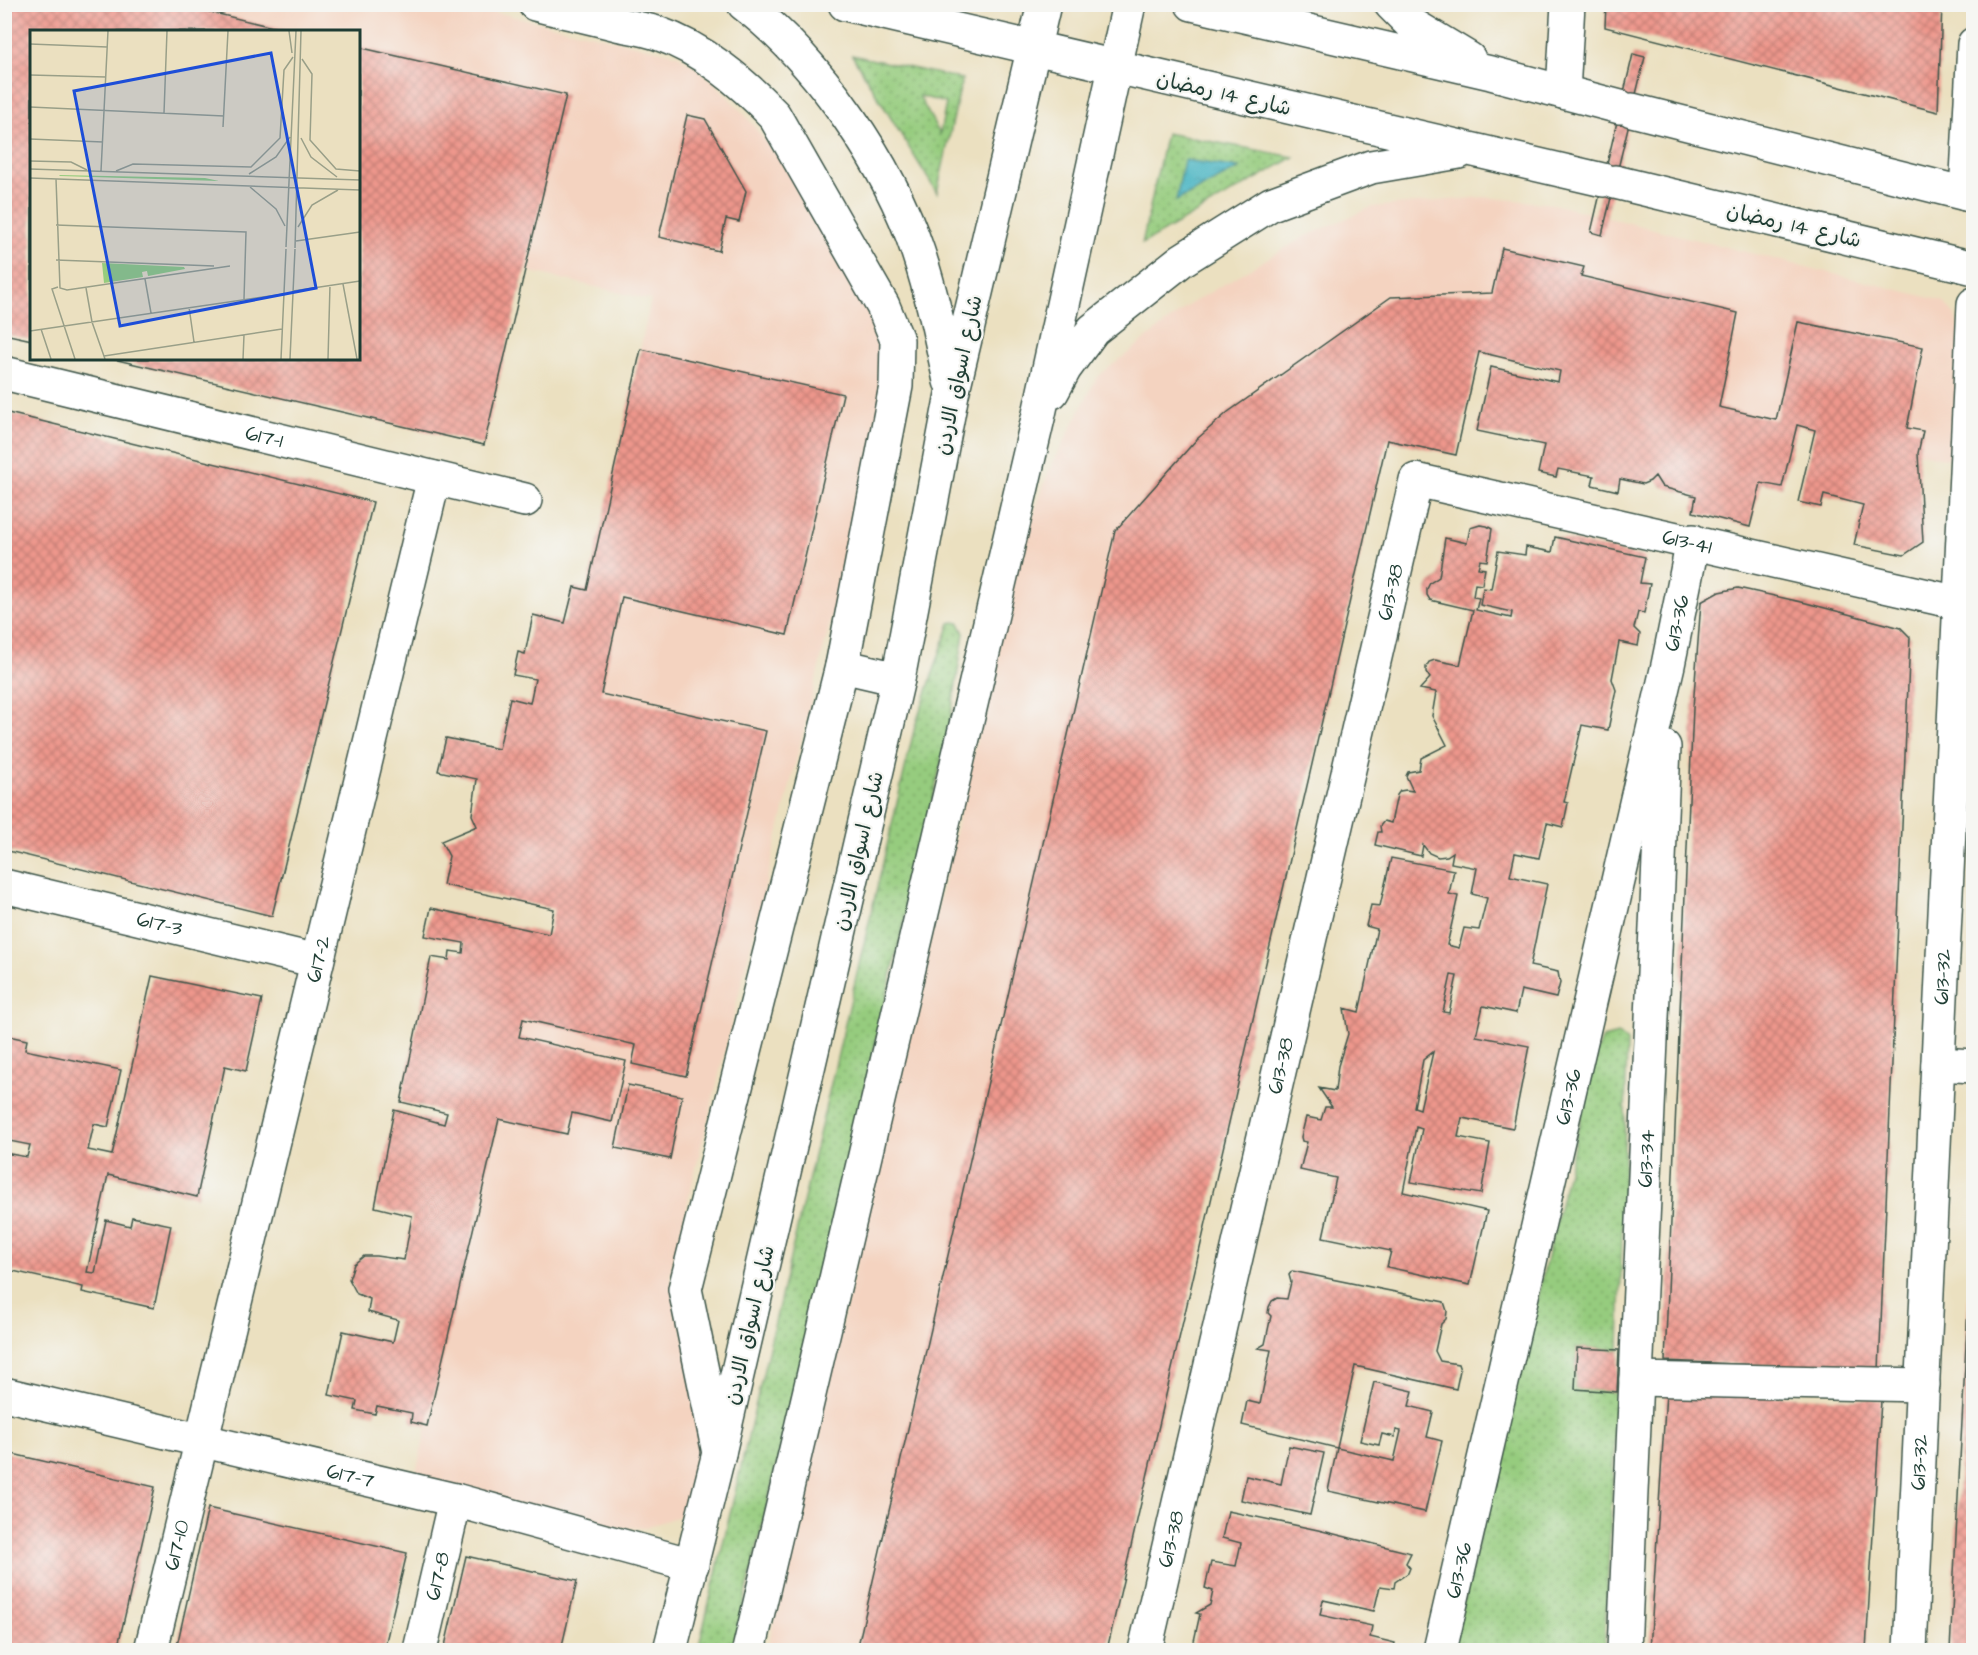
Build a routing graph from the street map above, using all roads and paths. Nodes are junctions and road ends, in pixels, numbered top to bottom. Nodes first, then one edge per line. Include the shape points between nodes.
1 (535, 4) edge
2 (744, 4) edge
3 (845, 4) edge
4 (1044, 4) edge
5 (1129, 4) edge
6 (1192, 4) edge
7 (1391, 4) edge
8 (1568, 4) edge
9 (1974, 44) edge
10 (1033, 49) junction
11 (1114, 68) junction
12 (1491, 73) junction
13 (1563, 92) junction
14 (1473, 149) junction
15 (1970, 195) edge
16 (1974, 268) edge
17 (1974, 304) edge
18 (4, 373) edge
19 (952, 394) junction
20 (1039, 414) junction
21 (434, 478) junction
22 (1416, 480) joint
23 (525, 500) dead end
24 (1693, 541) junction
25 (1959, 603) junction
26 (1668, 665) junction
27 (842, 666) junction
28 (898, 680) junction
29 (4, 886) edge
30 (317, 961) junction
31 (1938, 1064) junction
32 (1974, 1066) edge
33 (1636, 1379) junction
34 (1923, 1385) junction
35 (4, 1394) edge
36 (201, 1440) junction
37 (719, 1453) junction
38 (455, 1500) junction
39 (692, 1565) junction
40 (151, 1650) edge
41 (420, 1650) edge
42 (670, 1650) edge
43 (749, 1650) edge
44 (1145, 1650) edge
45 (1440, 1650) edge
46 (1624, 1650) edge
47 (1910, 1650) edge

1 - 27 street via 673,40 706,58 754,95 774,115 883,306 897,340 896,386
2 - 19 street via 808,65 852,122 889,184 918,251 938,321
3 - 10 street, شارع 14 رمضان
4 - 10 street, شارع اسواق الاردن
5 - 11 street
6 - 12 street
7 - 12 street via 1411,24
8 - 13 street
9 - 15 street
10 - 11 street, شارع 14 رمضان
10 - 19 street, شارع اسواق الاردن
11 - 14 street, شارع 14 رمضان
11 - 20 street
12 - 13 street
13 - 15 street
14 - 16 street, شارع 14 رمضان
14 - 20 street via 1371,167 1272,204 1182,260 1093,330 1065,368
17 - 25 street, 613-32
18 - 21 street, 617-1
19 - 28 street, شارع اسواق الاردن
20 - 43 street
21 - 23 street, 617-1
21 - 30 street, 617-2
22 - 24 street, 613-41
22 - 44 street, 613-38
24 - 25 street, 613-41
24 - 26 street, 613-36
25 - 31 street, 613-32
26 - 33 street, 613-34
26 - 45 street, 613-36
27 - 28 street
27 - 37 street via 685,1289
28 - 37 street, شارع اسواق الاردن
29 - 30 street, 617-3
30 - 36 street, 617-2
31 - 32 street
31 - 34 street, 613-32
33 - 34 street
33 - 46 street, 613-34
34 - 47 street, 613-32
35 - 36 street, 617-7
36 - 38 street, 617-7
36 - 40 street, 617-10
37 - 39 street, شارع اسواق الاردن
38 - 39 street, 617-7
38 - 41 street, 617-8
39 - 42 street, شارع اسواق الاردن

